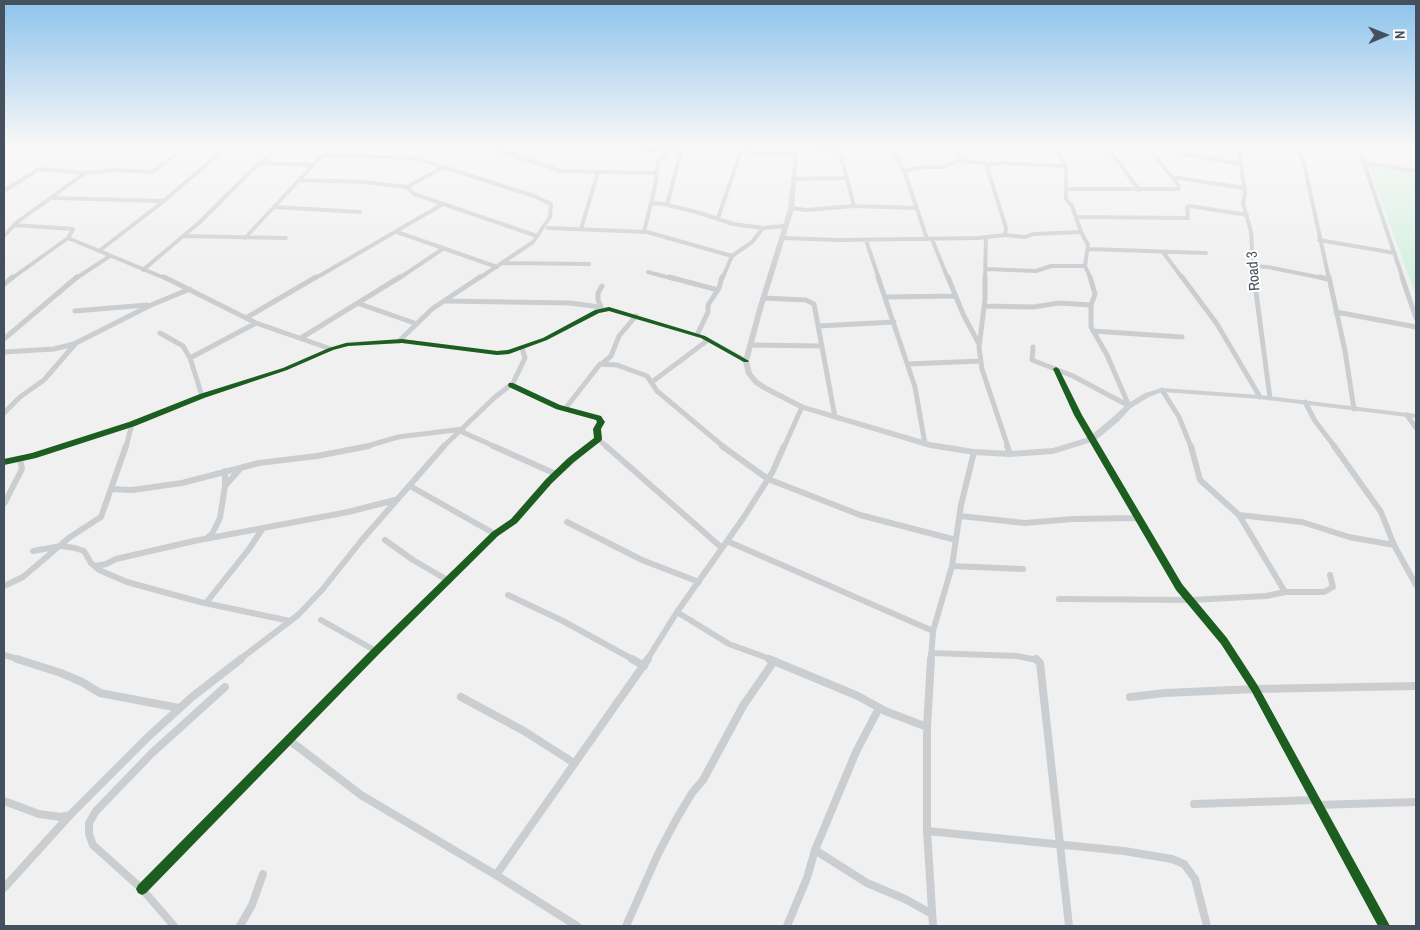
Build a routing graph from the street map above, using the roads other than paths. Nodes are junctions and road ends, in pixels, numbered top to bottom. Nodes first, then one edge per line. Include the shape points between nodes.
1 (66, 188) edge
2 (179, 188) edge
3 (234, 188) edge
4 (292, 188) edge
5 (408, 188) edge
6 (506, 188) edge
7 (593, 188) edge
8 (654, 188) edge
9 (671, 188) edge
10 (728, 188) edge
11 (793, 188) edge
12 (848, 188) edge
13 (909, 188) edge
14 (993, 188) edge
15 (1179, 188) edge
16 (1244, 188) edge
17 (1309, 188) edge
18 (1372, 188) edge
19 (1065, 189) joint
20 (1139, 190) joint
21 (54, 198) junction
22 (164, 201) junction
23 (651, 203) junction
24 (443, 204) junction
25 (667, 205) junction
26 (854, 206) junction
27 (914, 206) junction
28 (275, 207) junction
29 (791, 208) junction
30 (360, 212) dead end
31 (1247, 215) junction
32 (1076, 217) junction
33 (718, 218) junction
34 (14, 225) junction
35 (785, 226) junction
36 (548, 228) dead end
37 (762, 228) junction
38 (581, 229) junction
39 (397, 232) junction
40 (644, 232) junction
41 (1081, 232) junction
42 (1005, 235) junction
43 (4, 236) edge
44 (183, 236) junction
45 (537, 236) junction
46 (986, 237) junction
47 (68, 238) junction
48 (245, 238) junction
49 (286, 238) dead end
50 (783, 238) junction
51 (930, 239) junction
52 (866, 240) junction
53 (1319, 240) junction
54 (444, 248) junction
55 (1088, 249) junction
56 (100, 251) junction
57 (1163, 252) junction
58 (1206, 253) dead end
59 (1395, 253) junction
60 (110, 256) junction
61 (732, 256) junction
62 (1254, 260) junction
63 (502, 263) junction
64 (589, 264) dead end
65 (1085, 266) junction
66 (1253, 266) junction
67 (496, 267) junction
68 (1268, 267) junction
69 (986, 269) junction
70 (143, 270) junction
71 (648, 272) dead end
72 (1328, 279) junction
73 (4, 284) edge
74 (602, 286) dead end
75 (190, 289) junction
76 (718, 290) junction
77 (955, 296) junction
78 (886, 297) junction
79 (763, 298) junction
80 (444, 301) junction
81 (360, 304) junction
82 (151, 305) junction
83 (1091, 305) junction
84 (984, 306) junction
85 (602, 308) junction
86 (75, 311) dead end
87 (1336, 312) junction
88 (636, 316) junction
89 (246, 318) junction
90 (1416, 318) edge
91 (894, 322) junction
92 (256, 323) junction
93 (417, 324) junction
94 (819, 326) junction
95 (1416, 327) edge
96 (1093, 331) junction
97 (160, 333) dead end
98 (698, 335) junction
99 (1182, 337) dead end
100 (301, 338) junction
101 (4, 339) edge
102 (708, 340) junction
103 (399, 341) junction
104 (76, 343) junction
105 (979, 344) junction
106 (750, 345) junction
107 (822, 346) junction
108 (1033, 347) dead end
109 (522, 348) junction
110 (331, 349) junction
111 (4, 352) edge
112 (611, 356) junction
113 (190, 358) junction
114 (746, 361) junction
115 (981, 361) junction
116 (603, 363) junction
117 (614, 364) junction
118 (908, 364) junction
119 (1056, 369) junction
120 (652, 382) junction
121 (511, 385) junction
122 (1162, 390) junction
123 (202, 396) junction
124 (1260, 397) junction
125 (1270, 398) junction
126 (1305, 402) junction
127 (1129, 406) junction
128 (802, 408) junction
129 (565, 409) junction
130 (1354, 409) junction
131 (4, 413) edge
132 (1407, 415) junction
133 (1416, 416) edge
134 (835, 417) junction
135 (132, 424) junction
136 (1416, 428) edge
137 (462, 430) junction
138 (598, 439) junction
139 (1092, 439) junction
140 (925, 444) junction
141 (974, 452) junction
142 (1010, 454) junction
143 (20, 459) junction
144 (4, 462) edge
145 (241, 467) junction
146 (224, 471) junction
147 (556, 474) junction
148 (768, 479) junction
149 (225, 486) junction
150 (410, 486) junction
151 (111, 489) junction
152 (396, 500) junction
153 (4, 504) edge
154 (1238, 515) junction
155 (960, 516) junction
156 (1138, 518) junction
157 (567, 522) dead end
158 (263, 528) junction
159 (495, 534) junction
160 (214, 535) junction
161 (385, 540) dead end
162 (956, 540) junction
163 (727, 541) junction
164 (1394, 544) junction
165 (62, 546) junction
166 (722, 548) junction
167 (34, 551) dead end
168 (106, 564) junction
169 (95, 566) junction
170 (952, 566) junction
171 (1023, 569) dead end
172 (103, 572) junction
173 (1330, 575) dead end
174 (449, 581) junction
175 (699, 582) junction
176 (1416, 585) edge
177 (4, 586) edge
178 (1285, 592) junction
179 (508, 595) dead end
180 (1059, 598) dead end
181 (1191, 600) junction
182 (206, 603) junction
183 (677, 612) junction
184 (321, 620) dead end
185 (290, 621) junction
186 (933, 631) junction
187 (376, 651) junction
188 (931, 653) junction
189 (4, 655) edge
190 (774, 661) junction
191 (644, 666) junction
192 (1416, 686) edge
193 (225, 687) dead end
194 (1255, 689) junction
195 (1130, 696) dead end
196 (461, 697) dead end
197 (179, 708) junction
198 (879, 708) junction
199 (927, 727) junction
200 (289, 740) junction
201 (574, 763) junction
202 (4, 801) edge
203 (1416, 802) edge
204 (1316, 803) junction
205 (1194, 804) dead end
206 (70, 815) junction
207 (927, 831) junction
208 (1059, 845) junction
209 (815, 850) junction
210 (263, 874) dead end
211 (496, 875) junction
212 (4, 888) edge
213 (142, 889) junction
214 (932, 914) junction
215 (174, 926) edge
216 (240, 926) edge
217 (577, 926) edge
218 (626, 926) edge
219 (787, 926) edge
220 (933, 926) edge
221 (1069, 926) edge
222 (1207, 926) edge
223 (1384, 926) edge

1 - 21 street
2 - 22 street
3 - 44 street
4 - 28 street
5 - 24 street via 414,194
6 - 45 street via 551,204 550,217
7 - 38 street
8 - 23 street
9 - 25 street
10 - 33 street
11 - 29 main road
12 - 26 street
13 - 27 street
14 - 42 street via 1006,228
15 - 20 street
16 - 31 street, Road 3 via 1243,203
17 - 53 street
18 - 59 street
19 - 20 street
19 - 32 street via 1066,199
21 - 22 street
21 - 34 street
22 - 56 street
23 - 25 street
23 - 40 street
24 - 39 street
24 - 45 street
25 - 33 street
26 - 27 street
26 - 29 street via 810,210
27 - 51 street
28 - 30 street
28 - 48 street
29 - 35 main road
31 - 32 street via 1187,206 1188,218
31 - 62 street, Road 3
32 - 41 street
33 - 37 street via 725,223
34 - 43 street
34 - 47 street via 72,228
35 - 37 street
35 - 50 main road
36 - 38 street
37 - 61 street via 752,242
38 - 40 street
39 - 54 street
39 - 89 street
40 - 61 street
41 - 42 street via 1025,237
41 - 55 street
42 - 46 street
44 - 48 street
44 - 70 street
45 - 63 street via 530,245
46 - 51 street
46 - 69 street
47 - 56 street
47 - 73 street
48 - 49 street
50 - 52 street
50 - 79 main road
51 - 52 street
51 - 77 street
52 - 78 street
53 - 59 street
53 - 72 street
54 - 67 street
54 - 81 street
55 - 57 street
55 - 65 street
56 - 60 street
57 - 58 street
57 - 124 street via 1217,324
59 - 90 street
60 - 70 street
60 - 101 street via 81,274
61 - 76 street
62 - 66 street, Road 3
62 - 68 street
63 - 64 street
63 - 67 street
65 - 69 street via 1051,266 1036,270
65 - 83 street via 1095,288
66 - 68 street
66 - 125 street, Road 3
67 - 80 street
68 - 72 street
69 - 84 street
70 - 75 street
71 - 76 street
72 - 87 street
74 - 85 street via 598,293
75 - 82 street
75 - 89 street
76 - 98 street via 708,305
77 - 78 street
77 - 105 street
78 - 91 street
79 - 94 street via 810,301 814,304
79 - 106 main road
80 - 85 street via 570,303
80 - 93 street
81 - 93 street
81 - 100 street
82 - 86 street
82 - 104 street
83 - 84 street
83 - 96 street
84 - 105 street
85 - 88 main road
85 - 109 main road
87 - 95 street
87 - 130 street
88 - 98 main road
88 - 112 street via 619,336
89 - 92 street
91 - 94 street
91 - 118 street
92 - 100 street
92 - 113 street
93 - 103 street
94 - 107 street
96 - 99 street
96 - 127 street
97 - 113 street via 183,346
98 - 102 main road
100 - 110 street
102 - 114 main road
102 - 120 street
103 - 109 main road via 497,353
103 - 110 main road via 362,342
104 - 111 street via 54,349
104 - 131 street via 44,380
105 - 115 street
106 - 107 street
106 - 114 main road
107 - 134 street
108 - 119 street via 1032,360
109 - 121 street via 525,358
110 - 123 main road via 285,369
112 - 116 street
112 - 117 street
113 - 123 street
114 - 128 main road via 749,374 756,382
115 - 118 street
115 - 142 street
116 - 117 street
116 - 129 street
117 - 120 street via 647,376
118 - 140 street
119 - 127 street
119 - 139 street
120 - 148 street via 657,391 715,441
121 - 129 street
121 - 137 street
122 - 124 main road
122 - 127 main road
122 - 154 street via 1187,435 1200,480
123 - 135 main road
124 - 125 main road
125 - 126 main road
126 - 130 main road
126 - 164 street via 1315,421 1372,497
127 - 139 main road
128 - 134 main road
128 - 148 street
129 - 138 street via 601,419
130 - 132 main road
132 - 133 main road
132 - 136 street
134 - 140 main road
135 - 143 main road
135 - 151 street
137 - 145 street via 398,437 365,447
137 - 147 street
137 - 150 street
138 - 147 street
138 - 166 street
139 - 142 main road via 1053,451
139 - 156 street
140 - 141 main road
141 - 142 main road
141 - 155 street
143 - 144 main road
143 - 153 street via 22,469
145 - 146 street
145 - 149 street
146 - 149 street
146 - 151 street via 182,483
147 - 159 street via 514,520
148 - 162 street via 860,515
148 - 163 street
149 - 160 street
150 - 152 street
150 - 159 street
151 - 165 street via 101,517
152 - 158 street
152 - 185 street via 322,590
154 - 164 street via 1302,522 1349,537
154 - 178 street
155 - 156 street via 1025,523
155 - 162 street
156 - 181 street via 1178,587
157 - 175 street via 642,560
158 - 160 street
158 - 182 street
159 - 174 street
160 - 168 street
161 - 174 street
162 - 170 street
163 - 166 street
163 - 186 street
164 - 176 street
165 - 167 street
165 - 169 street via 84,552
165 - 177 street via 23,577
166 - 175 street
168 - 169 street
168 - 172 street
169 - 172 street
170 - 171 street
170 - 186 street
172 - 182 street via 127,582
173 - 178 street via 1333,585 1330,590
174 - 187 street
175 - 183 street
178 - 181 street
179 - 191 street
180 - 181 street
181 - 194 street via 1234,654
182 - 185 street
183 - 190 street via 729,644
183 - 191 street
184 - 187 street
185 - 197 street
186 - 188 street
187 - 200 street
188 - 199 street
188 - 208 street via 1017,656 1036,659 1040,663
189 - 197 street via 62,673 100,693
190 - 198 street
190 - 218 street via 743,706 677,818
191 - 201 street
192 - 194 street
193 - 213 street via 152,754 89,823 93,844
194 - 195 street
194 - 204 street
196 - 201 street
197 - 206 street
198 - 199 street
198 - 209 street via 856,752
199 - 207 street
200 - 211 street via 361,794
200 - 213 street
201 - 211 street
202 - 206 street via 39,814
203 - 204 street
204 - 205 street
204 - 223 street
206 - 212 street
207 - 208 street
207 - 214 street
208 - 221 street
208 - 222 street via 1172,858 1184,864 1195,879
209 - 214 street via 867,883
209 - 219 street
210 - 216 street
211 - 217 street
213 - 215 street
214 - 220 street

